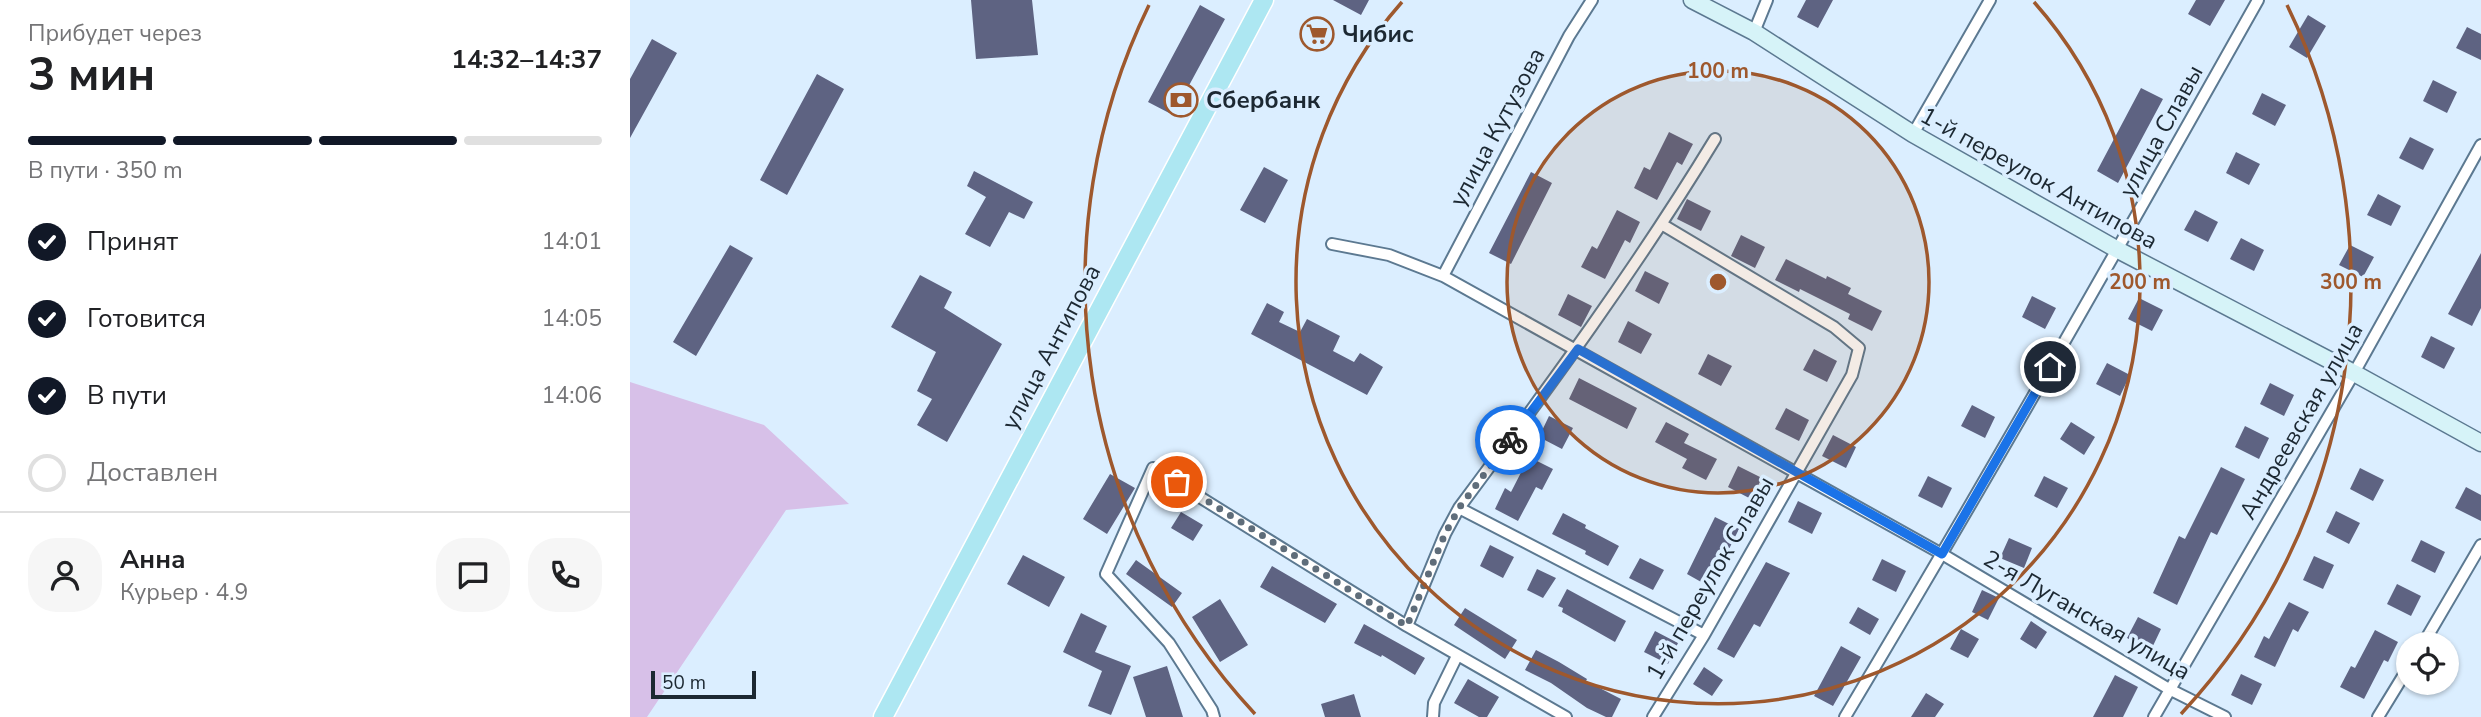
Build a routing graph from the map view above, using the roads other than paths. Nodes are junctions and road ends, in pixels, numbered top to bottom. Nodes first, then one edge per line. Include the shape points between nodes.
1 (1264, 0) edge
2 (1592, 0) edge
3 (1692, 0) edge
4 (1767, 0) edge
5 (1990, 0) edge
6 (2258, 0) edge
7 (1754, 32) junction
8 (1913, 134) junction
9 (1714, 139) dead end
10 (2481, 145) edge
11 (1663, 225) junction
12 (1332, 244) dead end
13 (2118, 250) junction
14 (1443, 276) junction
15 (1578, 349) junction
16 (2354, 373) junction
17 (2481, 443) edge
18 (1796, 472) junction
19 (1459, 508) junction
20 (2481, 545) edge
21 (1942, 554) junction
22 (1407, 626) junction
23 (2430, 632) edge
24 (1704, 635) junction
25 (1457, 656) junction
26 (2396, 688) edge
27 (2169, 690) junction
28 (883, 717) edge
29 (1214, 717) edge
30 (1433, 717) edge
31 (1566, 717) edge
32 (1653, 717) edge
33 (1845, 717) edge
34 (2154, 717) edge
35 (2225, 717) edge
36 (2378, 717) edge

1 - 28 main road, улица Антипова
2 - 14 street, улица Кутузова
3 - 7 main road, 1-й переулок Антипова
4 - 7 street
5 - 8 street
6 - 13 street, улица Славы
7 - 8 main road, 1-й переулок Антипова
8 - 13 main road, 1-й переулок Антипова
9 - 11 street
10 - 16 street, Андреевская улица
11 - 15 street
11 - 18 street, 1-й переулок Славы via 1834,327 1859,348 1852,375
12 - 14 street, 2-я Луганская улица via 1389,255
13 - 16 main road, 1-й переулок Антипова
13 - 21 street, улица Славы
14 - 15 street, 2-я Луганская улица
15 - 18 street, 2-я Луганская улица
15 - 19 street
16 - 17 main road, 1-й переулок Антипова
16 - 27 street, Андреевская улица
18 - 21 street, 2-я Луганская улица
18 - 24 street, 1-й переулок Славы
19 - 22 street
19 - 24 street
20 - 23 street
21 - 27 street, 2-я Луганская улица
21 - 33 street, улица Славы
22 - 25 street
22 - 29 street via 1153,468 1106,574 1169,642
24 - 32 street, 1-й переулок Славы
25 - 30 street via 1434,703
25 - 31 street
26 - 36 street
27 - 34 street, Андреевская улица
27 - 35 street, 2-я Луганская улица

